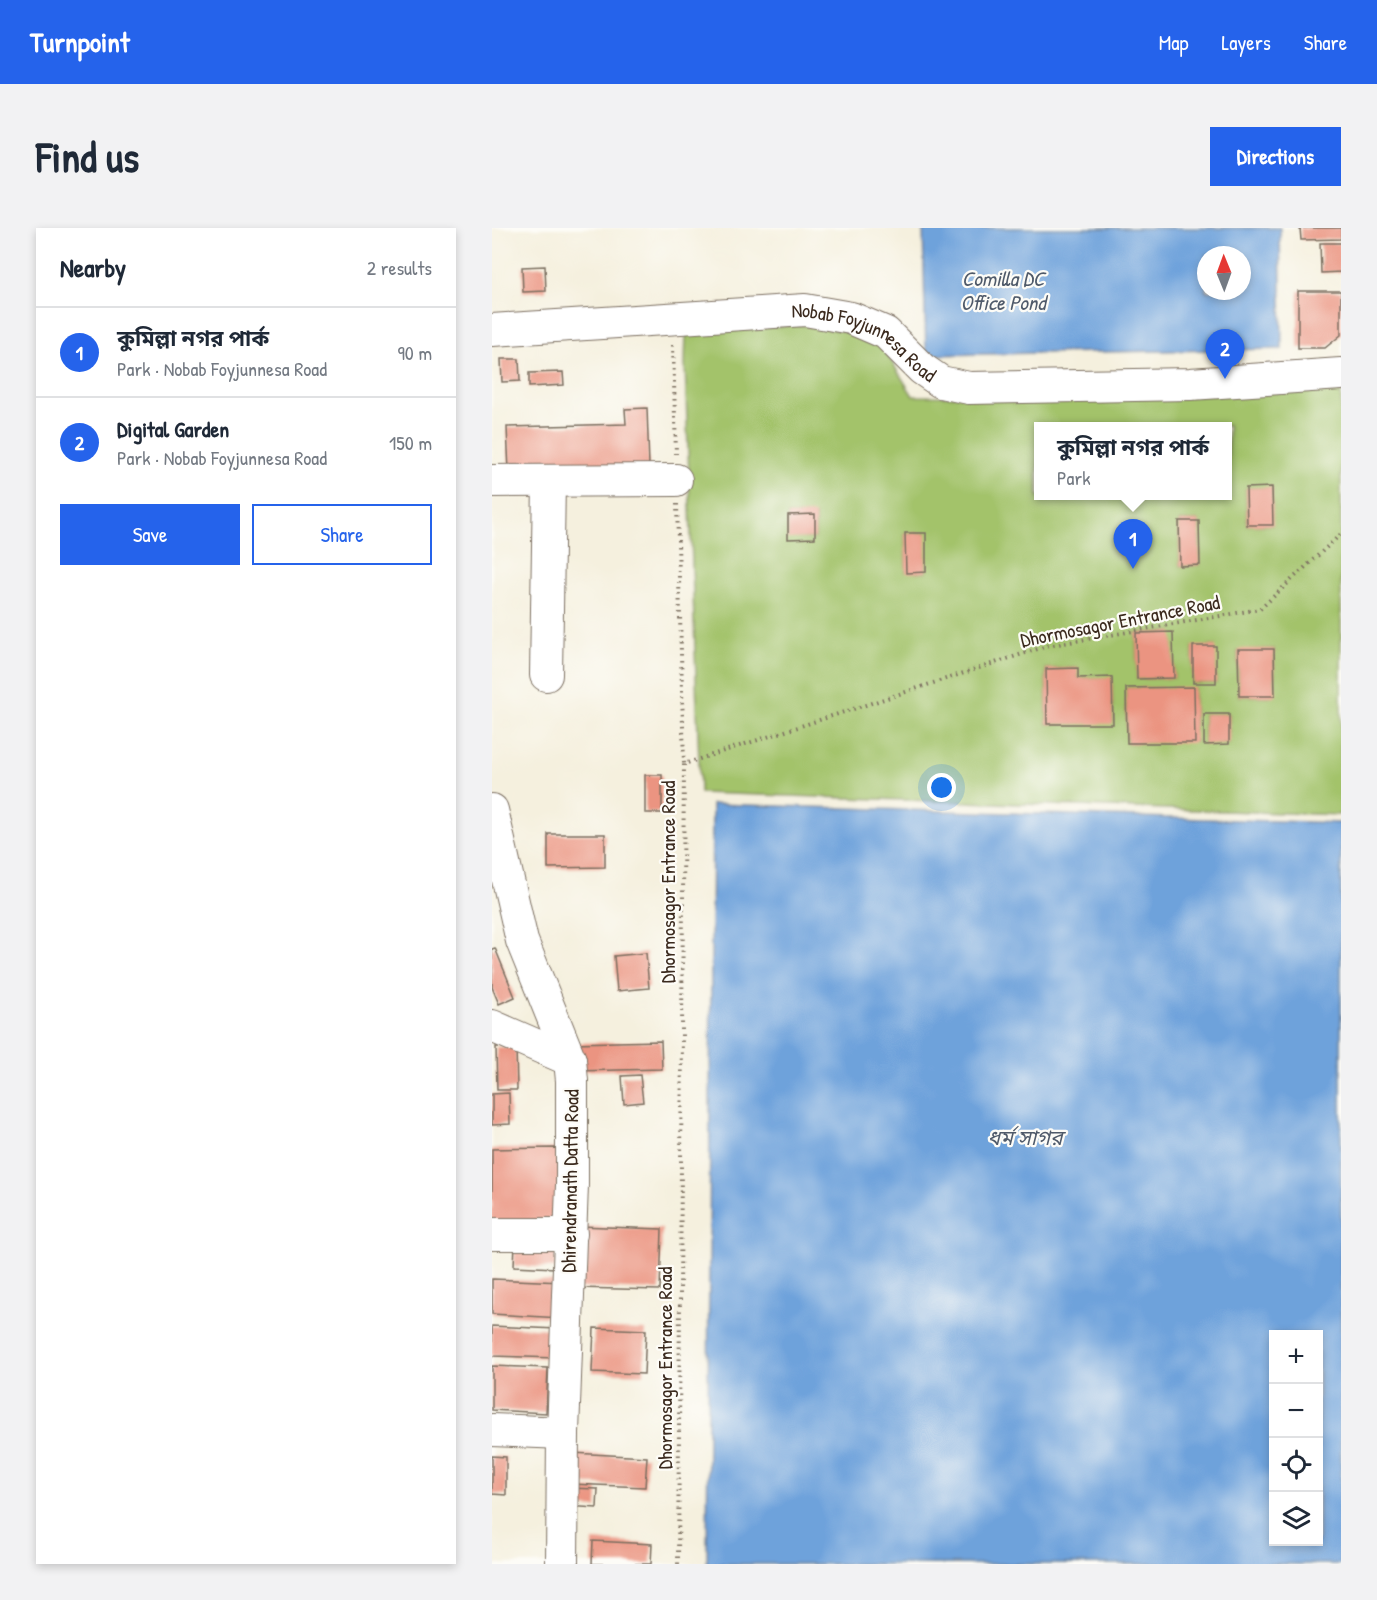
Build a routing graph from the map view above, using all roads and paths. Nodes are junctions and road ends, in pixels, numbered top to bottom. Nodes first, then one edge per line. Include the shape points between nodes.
1 (672, 319) junction
2 (492, 330) edge
3 (1341, 374) edge
4 (676, 480) junction
5 (492, 481) edge
6 (549, 481) junction
7 (1341, 534) edge
8 (546, 675) dead end
9 (684, 764) junction
10 (492, 810) edge
11 (492, 1026) edge
12 (570, 1060) junction
13 (492, 1234) edge
14 (571, 1234) junction
15 (492, 1430) edge
16 (563, 1433) junction
17 (562, 1564) edge
18 (678, 1564) edge

1 - 2 street, Nobab Foyjunnesa Road
1 - 3 street, Nobab Foyjunnesa Road via 805,310 851,318 886,333 941,382 969,388 1190,384
1 - 4 path
4 - 6 street
4 - 9 path
5 - 6 street
6 - 8 street
7 - 9 path, Dhormosagor Entrance Road via 1260,609 1047,646
9 - 18 path, Dhormosagor Entrance Road
10 - 12 street, Dhirendranath Datta Road via 522,941
11 - 12 street
12 - 14 street, Dhirendranath Datta Road
13 - 14 street
14 - 16 street, Dhirendranath Datta Road
15 - 16 street
16 - 17 street, Dhirendranath Datta Road

